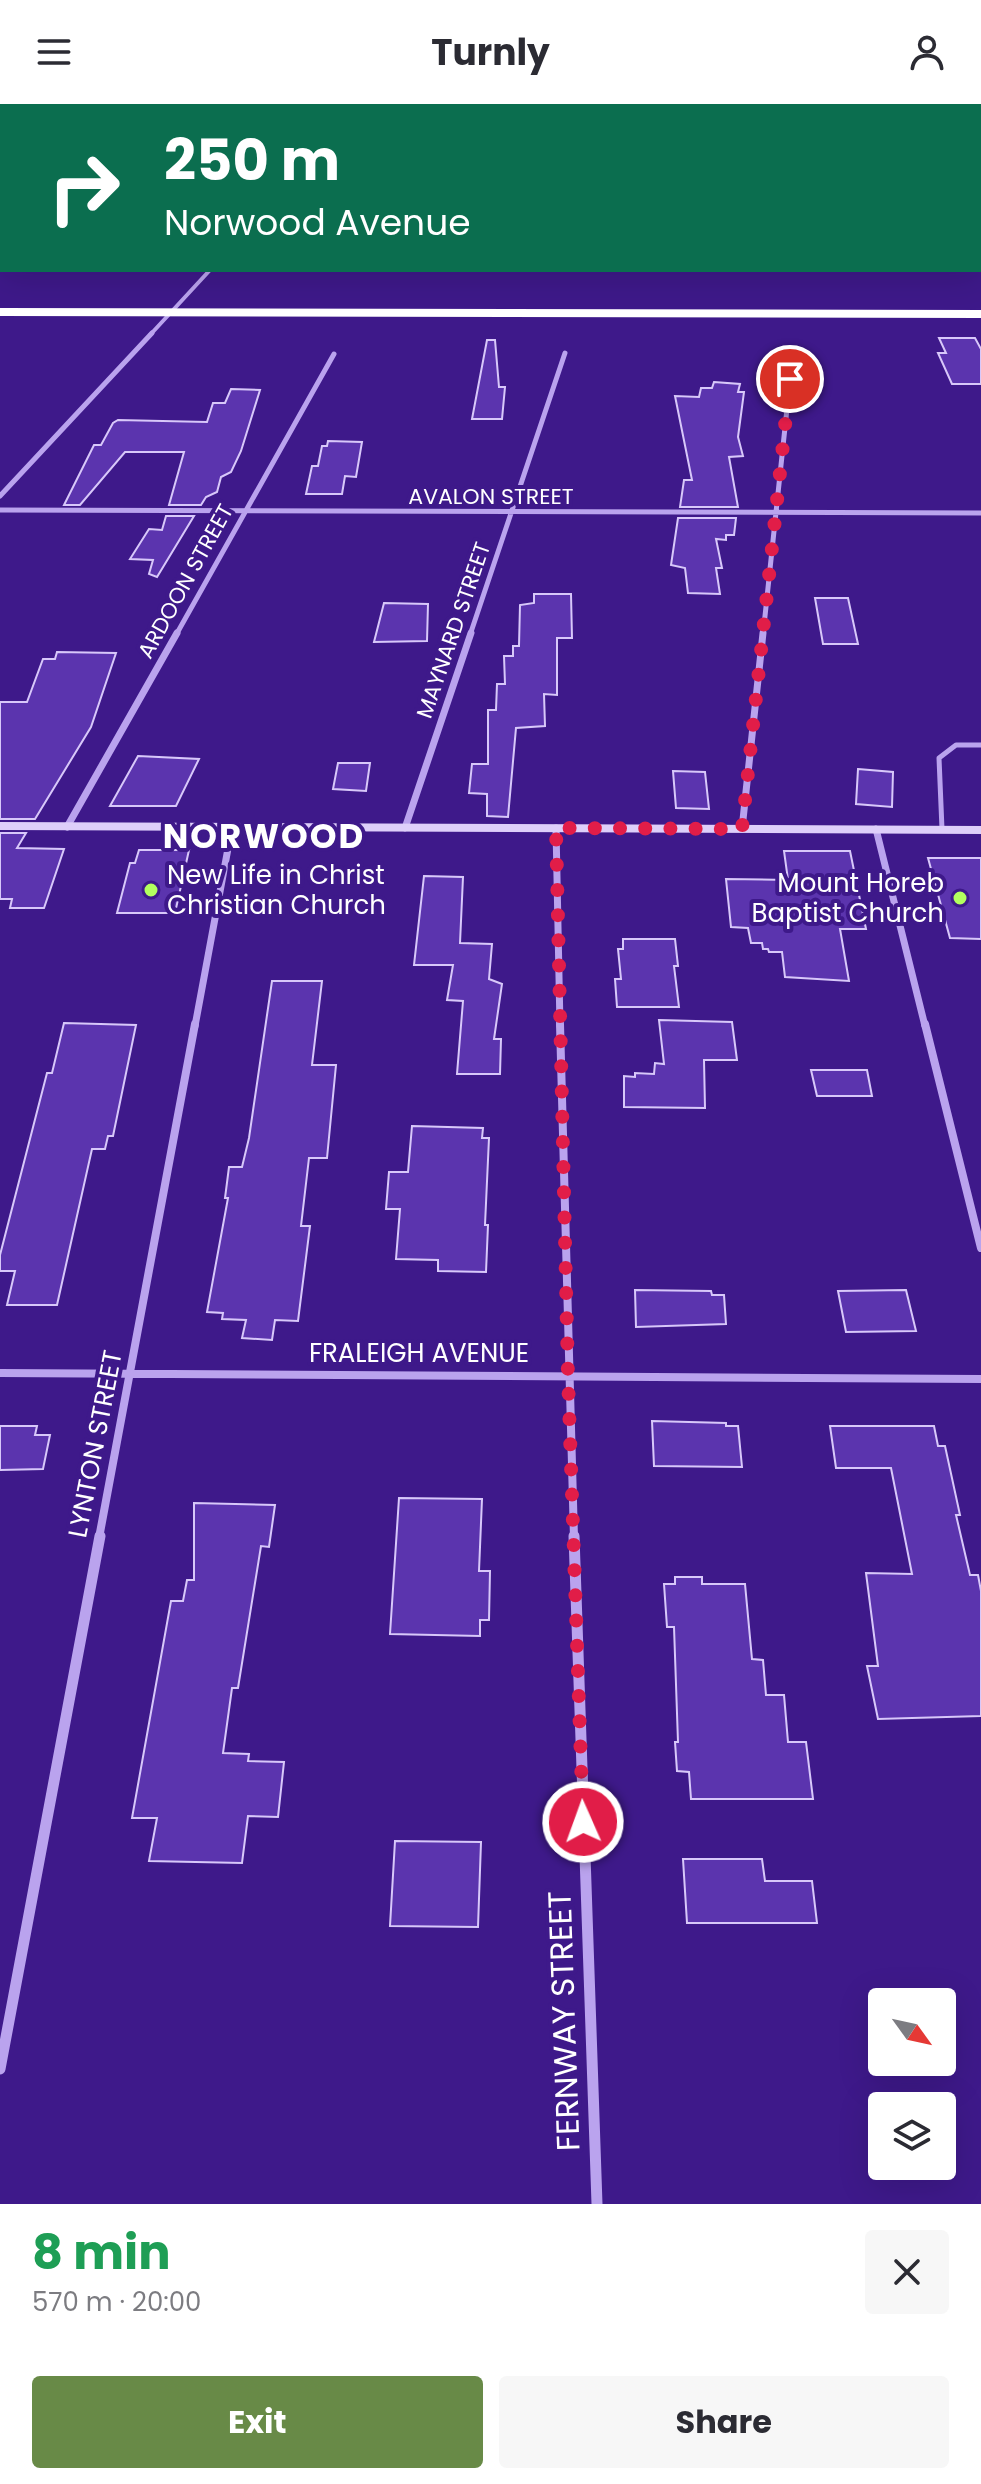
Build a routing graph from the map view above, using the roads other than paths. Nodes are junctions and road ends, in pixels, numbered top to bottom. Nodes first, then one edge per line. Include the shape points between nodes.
1 (208, 272) edge
2 (167, 296) dead end
3 (212, 296) dead end
4 (0, 312) edge
5 (981, 314) edge
6 (793, 352) dead end
7 (565, 353) dead end
8 (334, 354) dead end
9 (0, 496) edge
10 (0, 510) edge
11 (246, 510) junction
12 (511, 512) junction
13 (981, 513) edge
14 (777, 514) junction
15 (981, 745) edge
16 (0, 826) edge
17 (67, 827) junction
18 (232, 827) junction
19 (405, 828) junction
20 (556, 828) junction
21 (742, 829) junction
22 (876, 829) junction
23 (942, 829) junction
24 (981, 830) edge
25 (981, 1248) edge
26 (0, 1373) edge
27 (130, 1374) junction
28 (568, 1376) junction
29 (981, 1379) edge
30 (0, 2069) edge
31 (597, 2204) edge

1 - 9 street
2 - 3 highway
4 - 5 highway
6 - 14 street
7 - 12 street, MAYNARD STREET
8 - 11 street, ARDOON STREET
10 - 11 street, AVALON STREET
11 - 12 street, AVALON STREET
11 - 17 street, ARDOON STREET
12 - 14 street, AVALON STREET
12 - 19 street, MAYNARD STREET
13 - 14 street, AVALON STREET
14 - 21 street
15 - 23 lane via 956,745 939,758
16 - 17 main road
17 - 18 main road
18 - 19 main road
18 - 27 street, LYNTON STREET
19 - 20 main road
20 - 21 main road
20 - 28 street, FERNWAY STREET
21 - 22 main road
22 - 23 main road
22 - 25 street
23 - 24 main road
26 - 27 street, FRALEIGH AVENUE
27 - 28 street, FRALEIGH AVENUE
27 - 30 street, LYNTON STREET
28 - 29 street, FRALEIGH AVENUE
28 - 31 street, FERNWAY STREET

